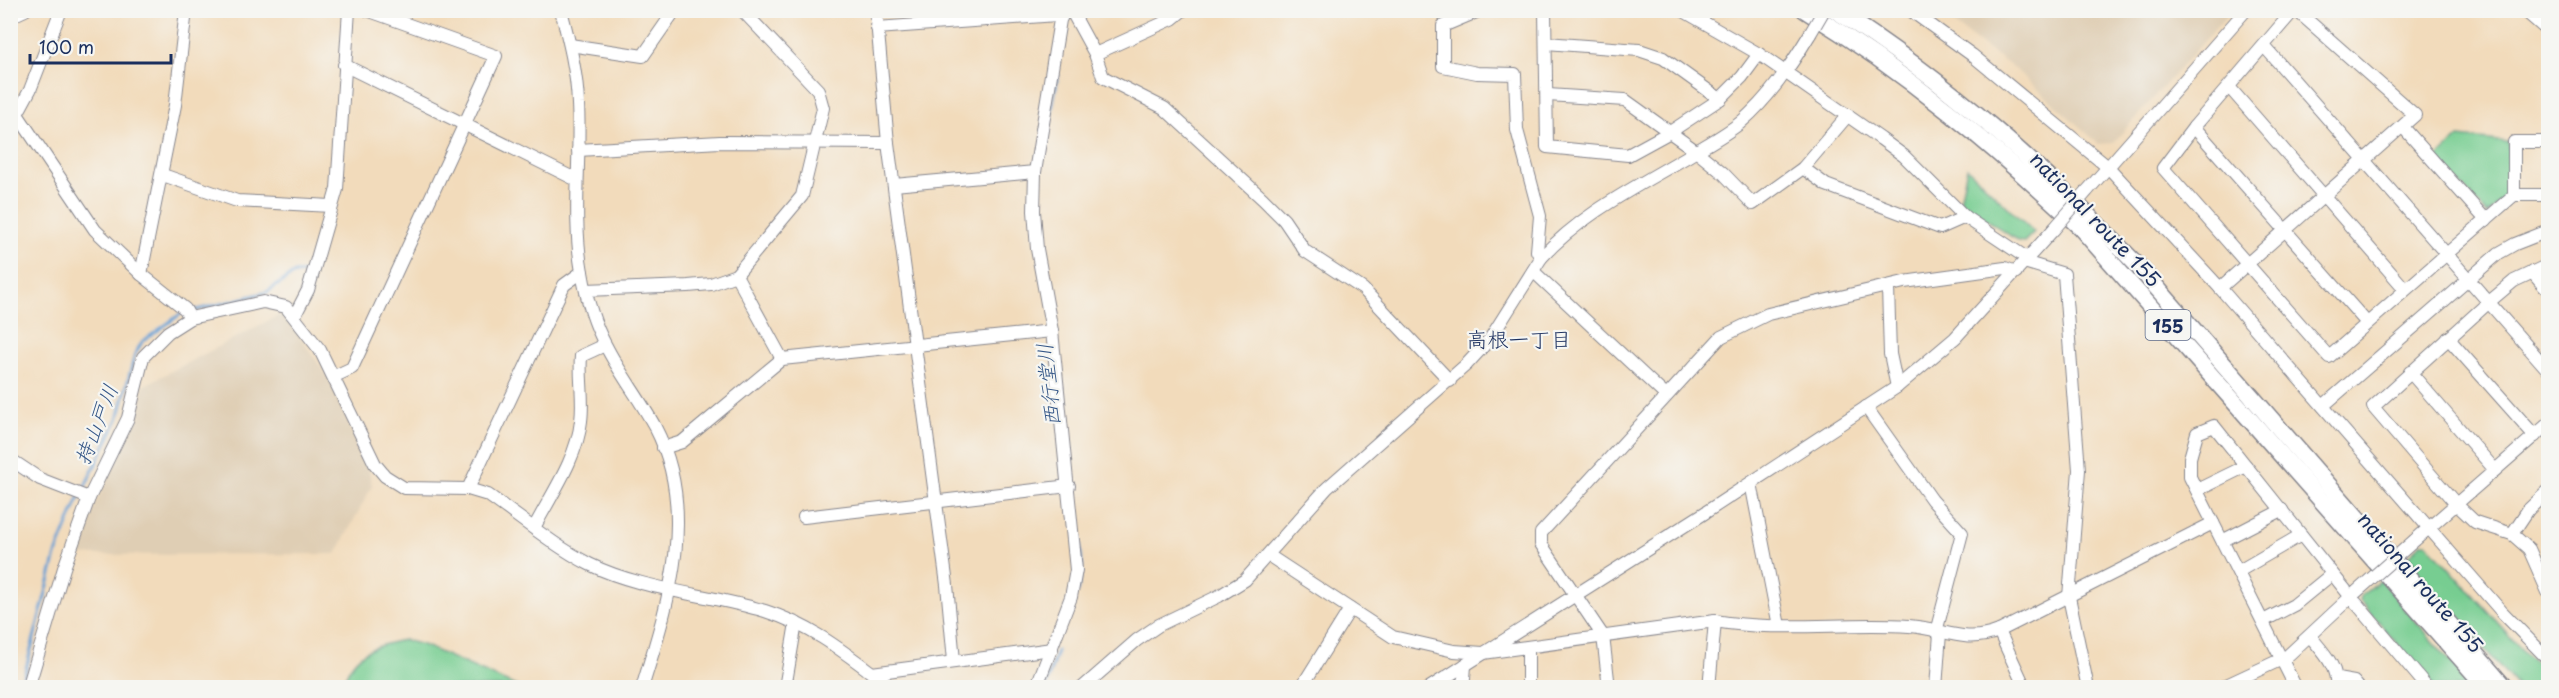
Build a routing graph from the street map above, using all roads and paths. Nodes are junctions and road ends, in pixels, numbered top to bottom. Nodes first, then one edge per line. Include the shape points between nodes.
1 (25, 10) edge
2 (61, 10) edge
3 (186, 10) edge
4 (348, 10) edge
5 (367, 10) edge
6 (561, 10) edge
7 (675, 10) edge
8 (742, 10) edge
9 (876, 10) edge
10 (1071, 10) edge
11 (1183, 10) edge
12 (1481, 10) edge
13 (1545, 10) edge
14 (1682, 10) edge
15 (1805, 10) edge
16 (1824, 10) edge
17 (1834, 10) edge
18 (1910, 10) edge
19 (2246, 10) edge
20 (2295, 10) edge
21 (2524, 10) edge
22 (1059, 14) edge
23 (10, 17) edge
24 (878, 28) junction
25 (2548, 31) edge
26 (1546, 43) junction
27 (570, 45) junction
28 (2264, 46) junction
29 (1095, 54) junction
30 (1759, 54) junction
31 (344, 64) junction
32 (1786, 73) junction
33 (2229, 87) junction
34 (1548, 95) junction
35 (1720, 99) junction
36 (14, 114) edge
37 (1848, 115) junction
38 (466, 123) junction
39 (2194, 127) junction
40 (2403, 127) junction
41 (1670, 132) junction
42 (815, 142) junction
43 (2548, 142) edge
44 (888, 143) junction
45 (578, 150) junction
46 (1696, 151) junction
47 (2364, 160) junction
48 (1803, 168) junction
49 (2109, 168) junction
50 (1035, 172) junction
51 (163, 175) junction
52 (577, 180) junction
53 (894, 185) junction
54 (2514, 195) junction
55 (2548, 195) edge
56 (2324, 196) junction
57 (332, 206) junction
58 (1965, 217) junction
59 (2486, 219) junction
60 (2286, 229) junction
61 (2548, 231) edge
62 (2446, 255) junction
63 (1541, 258) junction
64 (2026, 260) junction
65 (2247, 264) junction
66 (2548, 266) edge
67 (1533, 271) junction
68 (582, 272) junction
69 (2016, 272) junction
70 (2532, 272) junction
71 (141, 274) junction
72 (736, 275) junction
73 (2468, 279) junction
74 (1888, 287) junction
75 (2220, 288) junction
76 (586, 290) junction
77 (2405, 290) junction
78 (2548, 291) edge
79 (2489, 302) junction
80 (188, 314) junction
81 (295, 315) junction
82 (2367, 324) junction
83 (1052, 331) junction
84 (2448, 338) junction
85 (605, 345) junction
86 (914, 345) junction
87 (782, 359) junction
88 (2548, 370) edge
89 (2410, 372) junction
90 (335, 376) junction
91 (1450, 381) junction
92 (1897, 387) junction
93 (1665, 395) junction
94 (2322, 406) junction
95 (1866, 407) junction
96 (2548, 423) edge
97 (2535, 436) junction
98 (663, 448) junction
99 (10, 459) edge
100 (2246, 466) junction
101 (2495, 470) junction
102 (1751, 483) junction
103 (1069, 486) junction
104 (468, 489) junction
105 (2197, 490) junction
106 (2548, 491) edge
107 (83, 496) junction
108 (934, 501) junction
109 (2456, 504) junction
110 (2282, 510) junction
111 (804, 517) dead end
112 (2213, 523) junction
113 (534, 528) junction
114 (2429, 528) junction
115 (2512, 534) junction
116 (2301, 535) junction
117 (2223, 540) junction
118 (1268, 555) junction
119 (2239, 571) junction
120 (2332, 574) junction
121 (671, 588) junction
122 (2548, 592) edge
123 (1575, 594) junction
124 (2353, 595) junction
125 (2068, 597) junction
126 (1350, 609) junction
127 (1715, 621) junction
128 (2263, 621) junction
129 (796, 623) junction
130 (1779, 626) junction
131 (1999, 631) junction
132 (1938, 633) junction
133 (1603, 636) junction
134 (2310, 636) junction
135 (1528, 647) junction
136 (1052, 649) junction
137 (1483, 653) junction
138 (2548, 659) edge
139 (2282, 660) junction
140 (954, 662) junction
141 (1465, 665) junction
142 (872, 673) junction
143 (2336, 683) edge
144 (28, 687) edge
145 (642, 687) edge
146 (785, 687) edge
147 (892, 687) edge
148 (1036, 687) edge
149 (1082, 687) edge
150 (1301, 687) edge
151 (1429, 687) edge
152 (1460, 687) edge
153 (1528, 687) edge
154 (1609, 687) edge
155 (1709, 687) edge
156 (1936, 687) edge
157 (2025, 687) edge
158 (2088, 687) edge
159 (2220, 687) edge
160 (2296, 687) edge
161 (2359, 687) edge
162 (2428, 687) edge
163 (2487, 687) edge
164 (2505, 687) edge

1 - 23 street
2 - 36 street via 30,90
3 - 51 street
4 - 31 street
5 - 38 street via 496,56
6 - 27 street
7 - 27 street via 644,56
8 - 42 street via 818,90 823,108
9 - 24 street
10 - 29 street
11 - 29 street via 1172,19
12 - 63 street via 1443,26 1443,66 1477,73 1515,74 1516,130 1540,216
13 - 26 street
14 - 30 street
15 - 163 highway, national route 155 / 155 via 1936,99 2080,226
16 - 32 street, bridge
17 - 164 highway, national route 155 / 155 via 1944,87 2015,145 2088,215 2138,266
18 - 49 street via 1972,54
19 - 49 street
20 - 28 street
20 - 40 street via 2415,115
21 - 25 street
22 - 24 street
22 - 50 street
24 - 44 street
26 - 34 street
26 - 35 street via 1639,50 1663,58
27 - 45 street via 578,104
28 - 33 street
28 - 47 street
29 - 91 street via 1103,77 1164,108 1284,220 1305,251 1363,289
30 - 32 street
30 - 35 street
31 - 38 street
31 - 57 street via 337,189
32 - 37 street
32 - 46 street via 1738,124
33 - 39 street
33 - 56 street
34 - 41 street via 1625,100
34 - 41 street via 1547,147 1628,155
35 - 41 street
36 - 71 street via 95,230
37 - 48 street
37 - 58 street via 1904,156
38 - 52 street
38 - 90 street via 352,368
39 - 60 street
39 - 65 street via 2163,168
40 - 47 street
40 - 59 street
41 - 46 street
42 - 44 street
42 - 45 street via 720,142
42 - 72 street via 802,196
43 - 54 street via 2514,142
44 - 53 street
45 - 52 street
46 - 48 street via 1753,204
46 - 63 street via 1589,215
47 - 56 street
47 - 62 street
48 - 58 street via 1826,185 1940,228
49 - 64 street, bridge
49 - 75 street
50 - 53 street
50 - 83 street via 1037,249
51 - 57 street via 237,201
51 - 71 street
52 - 68 street
53 - 86 street
54 - 55 street
54 - 59 street
56 - 60 street
56 - 77 street
57 - 81 street via 308,290
58 - 64 street
59 - 62 street
60 - 65 street
60 - 82 street
61 - 73 street via 2515,243
62 - 73 street
62 - 77 street
63 - 67 street
64 - 69 street
64 - 125 street via 2064,274 2079,470
65 - 75 street
65 - 82 street via 2329,357
66 - 70 street
67 - 91 street via 1490,339
67 - 93 street
68 - 76 street
68 - 104 street via 564,285
69 - 74 street via 2005,268
69 - 92 street via 1955,338
70 - 78 street
70 - 79 street
71 - 80 street
72 - 76 street via 711,284
72 - 87 street
73 - 79 street
73 - 94 street
74 - 92 street via 1890,354
74 - 93 street via 1768,314 1721,336
75 - 94 street
76 - 85 street
77 - 82 street
79 - 84 street
79 - 88 street
80 - 81 street via 262,302 286,307
80 - 107 street via 143,357 128,418
81 - 90 street
83 - 86 street
83 - 103 street
84 - 89 street
84 - 97 street
85 - 98 street via 656,429
85 - 113 street via 581,356 584,397 574,450
86 - 87 street
86 - 108 street
87 - 98 street via 682,442
89 - 101 street
89 - 109 street via 2373,407
90 - 104 street via 375,464 385,476 404,488
91 - 118 street via 1327,489
92 - 95 street
93 - 123 street via 1541,533 1542,544
94 - 114 street
95 - 102 street
95 - 132 street via 1932,500 1962,533
96 - 97 street
97 - 101 street
98 - 121 street via 674,480 677,511
99 - 107 street via 40,479
100 - 105 street
100 - 105 street via 2214,426 2197,433 2190,458 2190,477
100 - 110 street
101 - 109 street
102 - 123 street
102 - 130 street
103 - 108 street
103 - 136 street via 1076,570 1071,597
104 - 113 street via 488,495
105 - 112 street
106 - 115 street via 2528,510
107 - 144 street
108 - 111 street
108 - 140 street
109 - 114 street
109 - 115 street via 2475,522
110 - 116 street
110 - 117 street
112 - 117 street
112 - 125 street
113 - 121 street via 590,564
114 - 124 street, bridge
114 - 138 street
115 - 122 street via 2529,549
116 - 119 street
116 - 120 street
117 - 119 street
118 - 126 street
118 - 149 street via 1245,580 1159,625
119 - 128 street
120 - 124 street
120 - 128 street via 2295,605
121 - 129 street via 765,611
121 - 145 street
123 - 133 street
123 - 137 street
124 - 134 street
124 - 162 street
125 - 131 street
125 - 158 street
126 - 137 street via 1393,637 1454,651
126 - 150 street
127 - 130 street
127 - 133 street
127 - 155 street
128 - 139 street
129 - 142 street via 816,632
129 - 146 street
130 - 132 street via 1911,626
131 - 132 street via 1970,638
131 - 157 street
132 - 156 street
133 - 135 street
133 - 154 street
134 - 139 street
134 - 143 street via 2330,661
135 - 137 street
135 - 153 street
136 - 140 street
136 - 148 street
137 - 141 street
139 - 159 street
139 - 160 street
140 - 142 street
141 - 151 street
141 - 152 street
142 - 147 street
143 - 161 street via 2354,682

